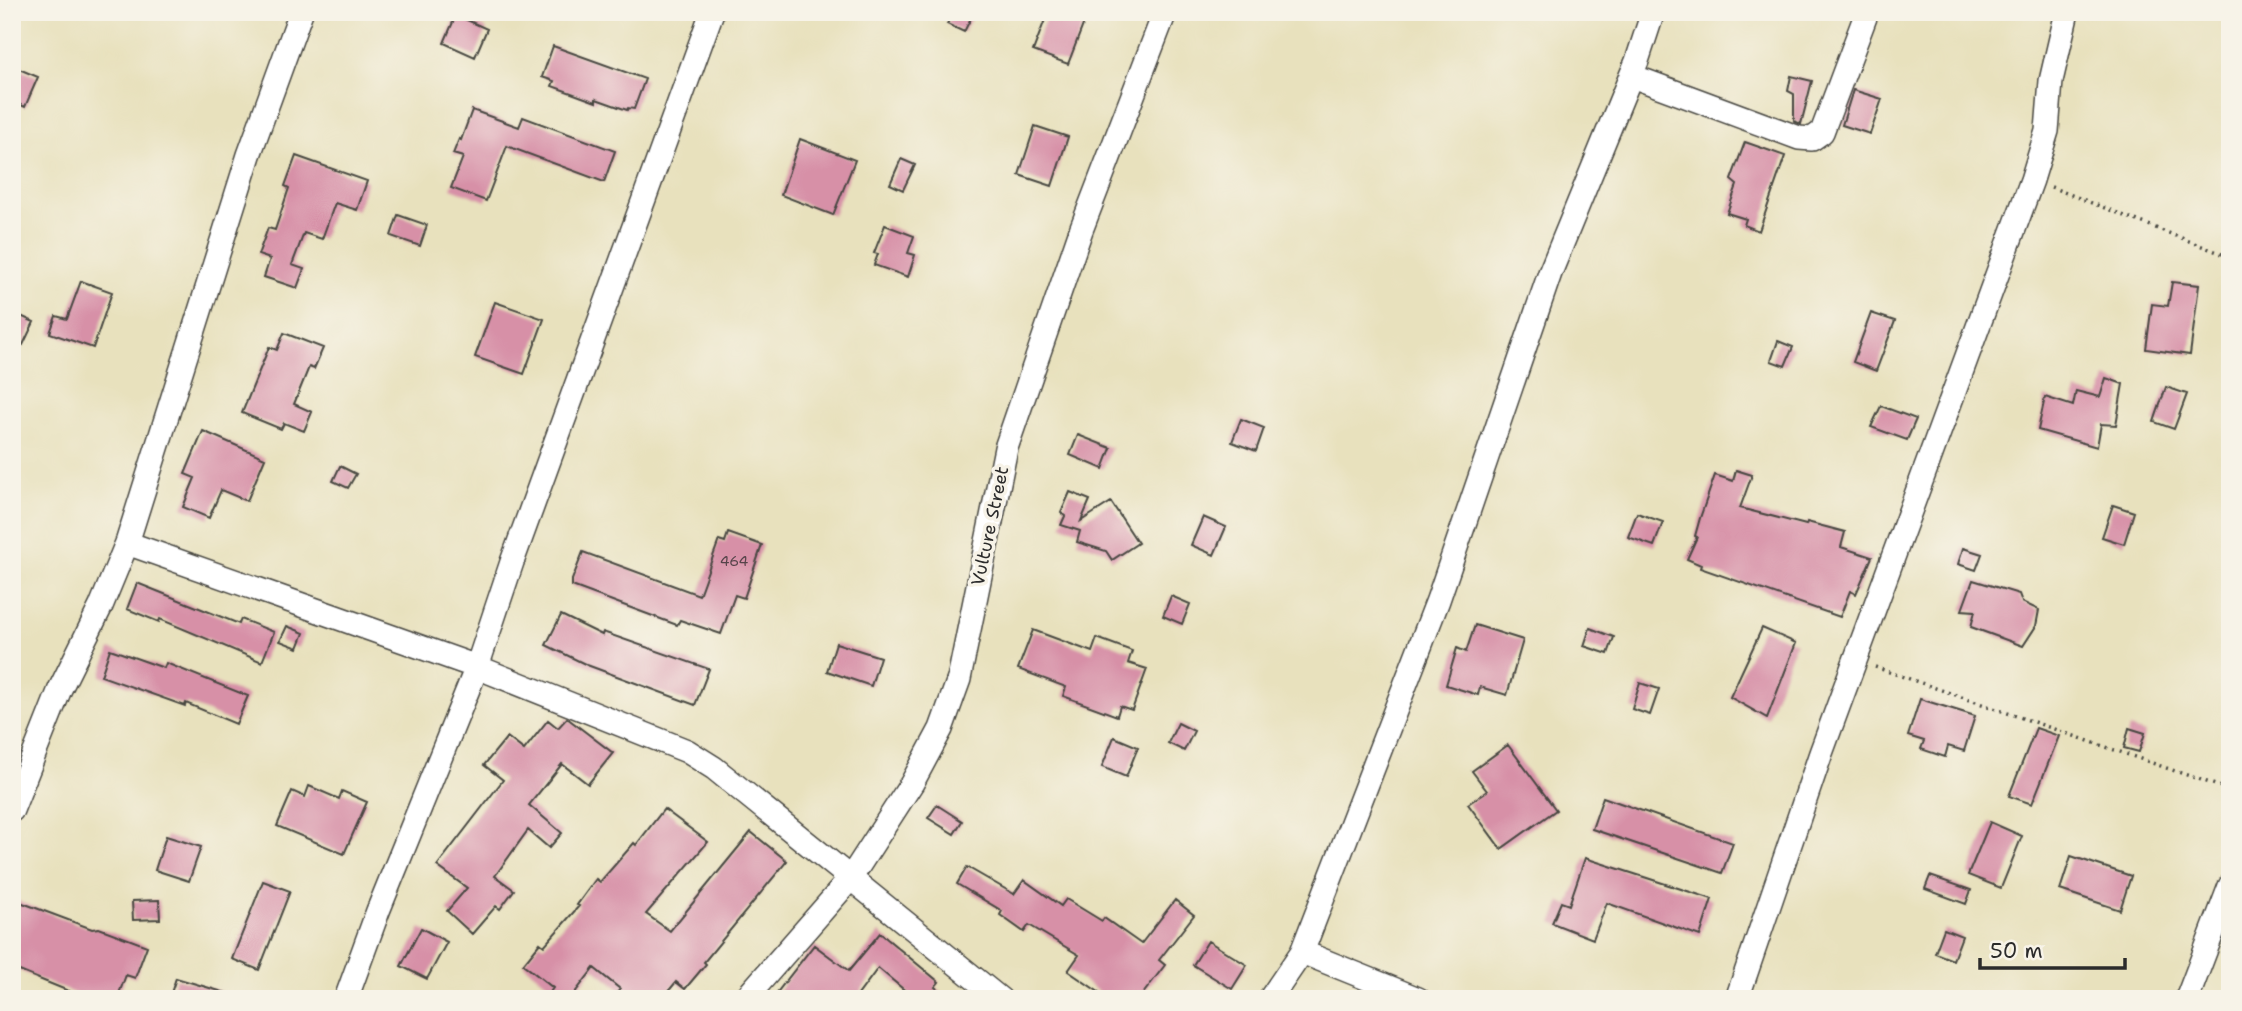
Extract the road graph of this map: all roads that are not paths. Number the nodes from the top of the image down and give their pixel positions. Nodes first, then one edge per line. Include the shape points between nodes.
1 (301, 12) edge
2 (712, 12) edge
3 (1165, 12) edge
4 (1653, 12) edge
5 (1867, 12) edge
6 (2067, 12) edge
7 (1632, 76) junction
8 (127, 543) junction
9 (477, 667) junction
10 (12, 810) edge
11 (850, 879) junction
12 (2230, 886) edge
13 (1302, 952) junction
14 (346, 999) edge
15 (745, 999) edge
16 (1000, 999) edge
17 (1270, 999) edge
18 (1418, 999) edge
19 (1737, 999) edge
20 (2187, 999) edge

1 - 8 street via 248,155
2 - 9 street
3 - 11 street, Vulture Street via 1081,230 1006,448 955,692 912,783
4 - 7 street
5 - 7 street via 1822,132 1812,139
6 - 19 street via 2051,81 2047,131 2032,180 1821,753
7 - 13 street via 1550,273 1437,600
8 - 9 street
8 - 10 street via 60,689
9 - 11 street via 687,751
9 - 14 street
11 - 15 street, Vulture Street
11 - 16 street
12 - 20 street
13 - 17 street
13 - 18 street

